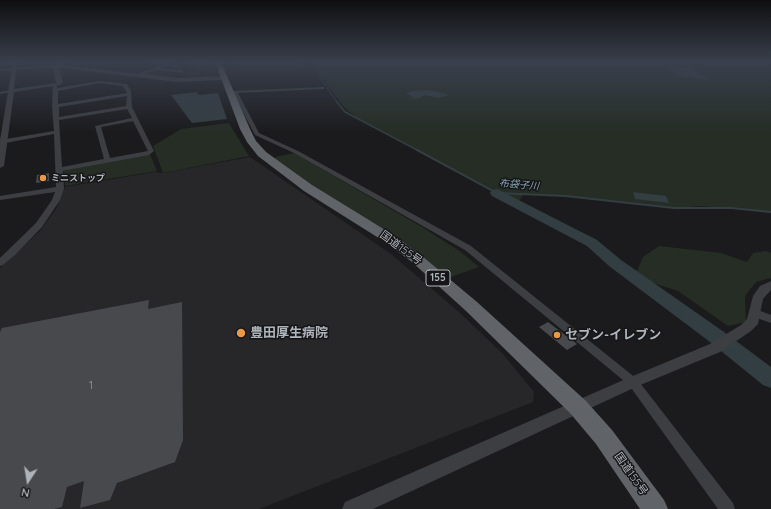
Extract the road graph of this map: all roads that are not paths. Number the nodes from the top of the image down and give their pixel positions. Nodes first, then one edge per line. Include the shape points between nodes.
1 (11, 86) edge
2 (57, 86) edge
3 (97, 86) edge
4 (125, 86) edge
5 (221, 86) edge
6 (230, 87) junction
7 (55, 88) junction
8 (322, 88) dead end
9 (10, 91) junction
10 (91, 92) junction
11 (0, 93) edge
12 (129, 94) junction
13 (55, 106) junction
14 (129, 107) junction
15 (135, 118) junction
16 (57, 119) junction
17 (58, 132) junction
18 (1, 142) edge
19 (108, 161) junction
20 (0, 166) edge
21 (59, 170) junction
22 (60, 189) junction
23 (0, 198) edge
24 (0, 263) edge
25 (769, 288) edge
26 (755, 313) junction
27 (771, 319) edge
28 (633, 382) junction
29 (578, 407) junction
30 (352, 509) edge
31 (655, 509) edge
32 (727, 509) edge

1 - 9 street
2 - 7 street
3 - 10 street
4 - 12 street
5 - 6 street
6 - 8 street
6 - 28 street via 257,134 296,152 468,248
6 - 29 highway, 国道155号 / 155 via 248,136 269,160 308,188 390,239 417,260 471,306
7 - 9 street
7 - 10 street
7 - 13 street
9 - 11 street
9 - 18 street
10 - 12 street
10 - 13 street
12 - 14 street
13 - 16 street
14 - 15 street
14 - 16 street
15 - 19 street via 98,126
15 - 19 street via 150,152
16 - 17 street
17 - 18 street
17 - 21 street
18 - 20 street
19 - 21 street
21 - 22 street
22 - 23 street
22 - 24 street via 54,205 40,225
25 - 26 street via 757,299
26 - 27 street
26 - 28 street via 753,321 746,328 715,348
28 - 29 street
28 - 32 street
29 - 30 street
29 - 31 highway, 国道155号 / 155 via 604,437

